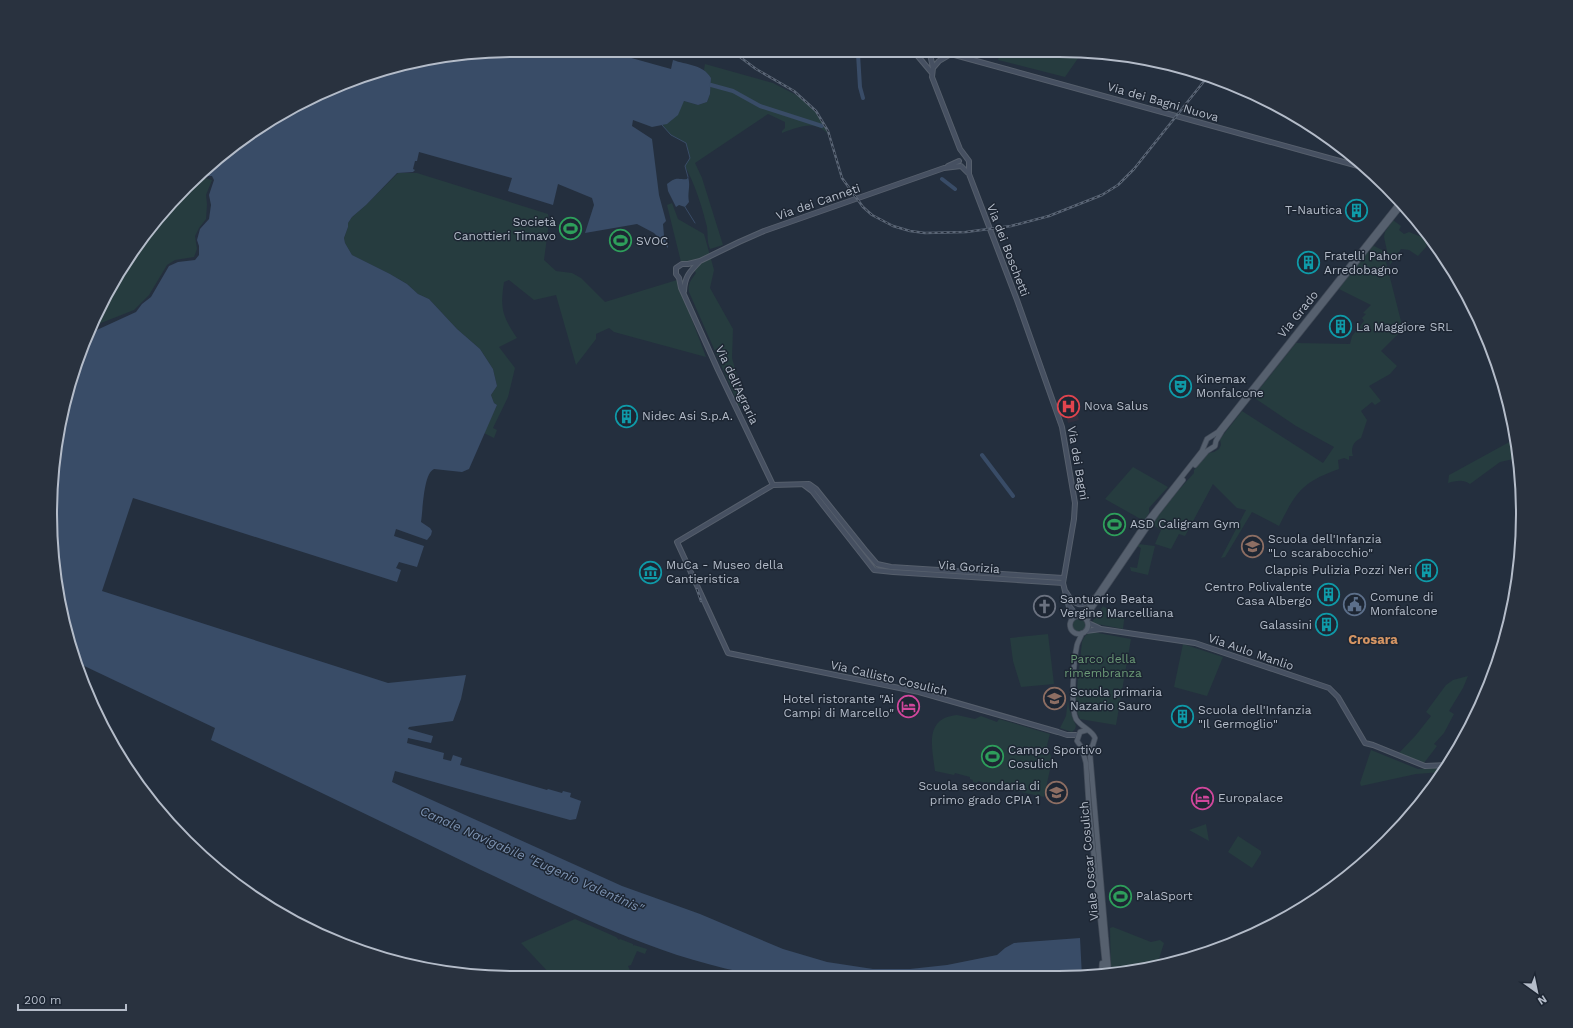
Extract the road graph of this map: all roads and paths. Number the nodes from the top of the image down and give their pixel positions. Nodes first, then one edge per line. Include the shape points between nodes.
1 (920, 57) edge
2 (930, 57) edge
3 (946, 57) edge
4 (962, 57) edge
5 (922, 59) joint
6 (932, 70) junction
7 (959, 146) junction
8 (965, 157) junction
9 (959, 160) junction
10 (968, 165) junction
11 (1354, 165) edge
12 (962, 167) junction
13 (944, 168) junction
14 (969, 174) junction
15 (1397, 206) edge
16 (1399, 209) edge
17 (700, 261) junction
18 (686, 264) junction
19 (689, 273) junction
20 (679, 278) junction
21 (684, 292) junction
22 (1028, 332) joint
23 (1211, 437) junction
24 (1216, 441) junction
25 (1205, 444) junction
26 (1212, 448) junction
27 (804, 484) junction
28 (773, 485) junction
29 (1063, 580) junction
30 (1064, 589) junction
31 (1098, 594) junction
32 (1068, 605) junction
33 (1078, 616) junction
34 (1072, 619) junction
35 (1088, 622) junction
36 (1101, 629) junction
37 (1084, 632) junction
38 (1074, 633) junction
39 (1077, 645) junction
40 (1079, 722) junction
41 (1088, 730) junction
42 (1079, 734) junction
43 (1067, 735) junction
44 (1077, 741) junction
45 (1092, 747) junction
46 (1082, 748) junction
47 (1441, 765) edge
48 (1103, 952) junction
49 (1105, 968) edge
50 (1108, 968) edge
51 (1102, 969) edge

1 - 5 street, Via dei Boschetti
2 - 6 street, Via dei Boschetti
3 - 6 street
4 - 11 street, Via dei Bagni Nuova
5 - 6 street, Via dei Boschetti
6 - 7 street, Via dei Boschetti
7 - 8 street, Via dei Boschetti
7 - 9 street, Via dei Boschetti
8 - 9 street, Via dei Canneti
8 - 10 street, Via dei Boschetti via 969,161
9 - 12 street, Via dei Boschetti
9 - 13 street, Via dei Canneti
10 - 12 street, Via dei Canneti
10 - 14 street, Via dei Boschetti
12 - 13 street, Via dei Canneti
12 - 14 street, Via dei Boschetti
13 - 17 street, Via dei Canneti via 764,231
14 - 22 street, Via dei Boschetti
15 - 23 main road, Via Grado via 1218,432
16 - 24 main road, Via Grado
17 - 18 street, Via dei Canneti
17 - 19 street, Via dei Canneti
18 - 19 street
18 - 20 street via 676,268 675,273
19 - 20 street via 682,279
19 - 21 street via 684,284
20 - 21 street, Via dell'Agraria
21 - 28 street, Via dell'Agraria
22 - 29 street, Via dei Bagni via 1060,420 1075,503
23 - 24 main road
23 - 25 main road, Via Grado
24 - 26 main road, Via Grado
25 - 26 main road
25 - 31 main road, Via Grado via 1147,521
26 - 35 main road, Via Grado via 1193,467 1157,513 1092,608
27 - 28 street
27 - 29 street, Via Gorizia via 809,484 816,490 878,564
27 - 29 street, Via Gorizia via 874,570
28 - 43 street, Via Callisto Cosulich via 677,542 728,653 919,692
29 - 30 street
30 - 31 street via 1070,599 1078,605 1085,604
30 - 32 street
31 - 33 main road, Via Grado
32 - 33 street
32 - 34 street
33 - 34 main road
33 - 35 main road via 1084,617
34 - 38 main road via 1070,627
35 - 36 street, Via Aulo Manlio
35 - 37 main road
36 - 37 street, Via Aulo Manlio
36 - 47 street, Via Aulo Manlio via 1195,643 1328,688 1338,697 1365,743 1425,766
37 - 38 main road
37 - 39 main road
38 - 39 main road
39 - 40 main road via 1072,704
40 - 41 main road
40 - 42 main road
41 - 42 main road, Via Callisto Cosulich
41 - 45 main road via 1095,738
42 - 43 street, Via Callisto Cosulich
42 - 44 main road
43 - 44 street, Via Callisto Cosulich
44 - 46 main road, Via Callisto Cosulich
45 - 46 main road
45 - 50 main road, Viale Oscar Cosulich via 1090,756
46 - 48 main road, Viale Oscar Cosulich via 1086,763
48 - 49 main road, Viale Oscar Cosulich
48 - 51 main road

